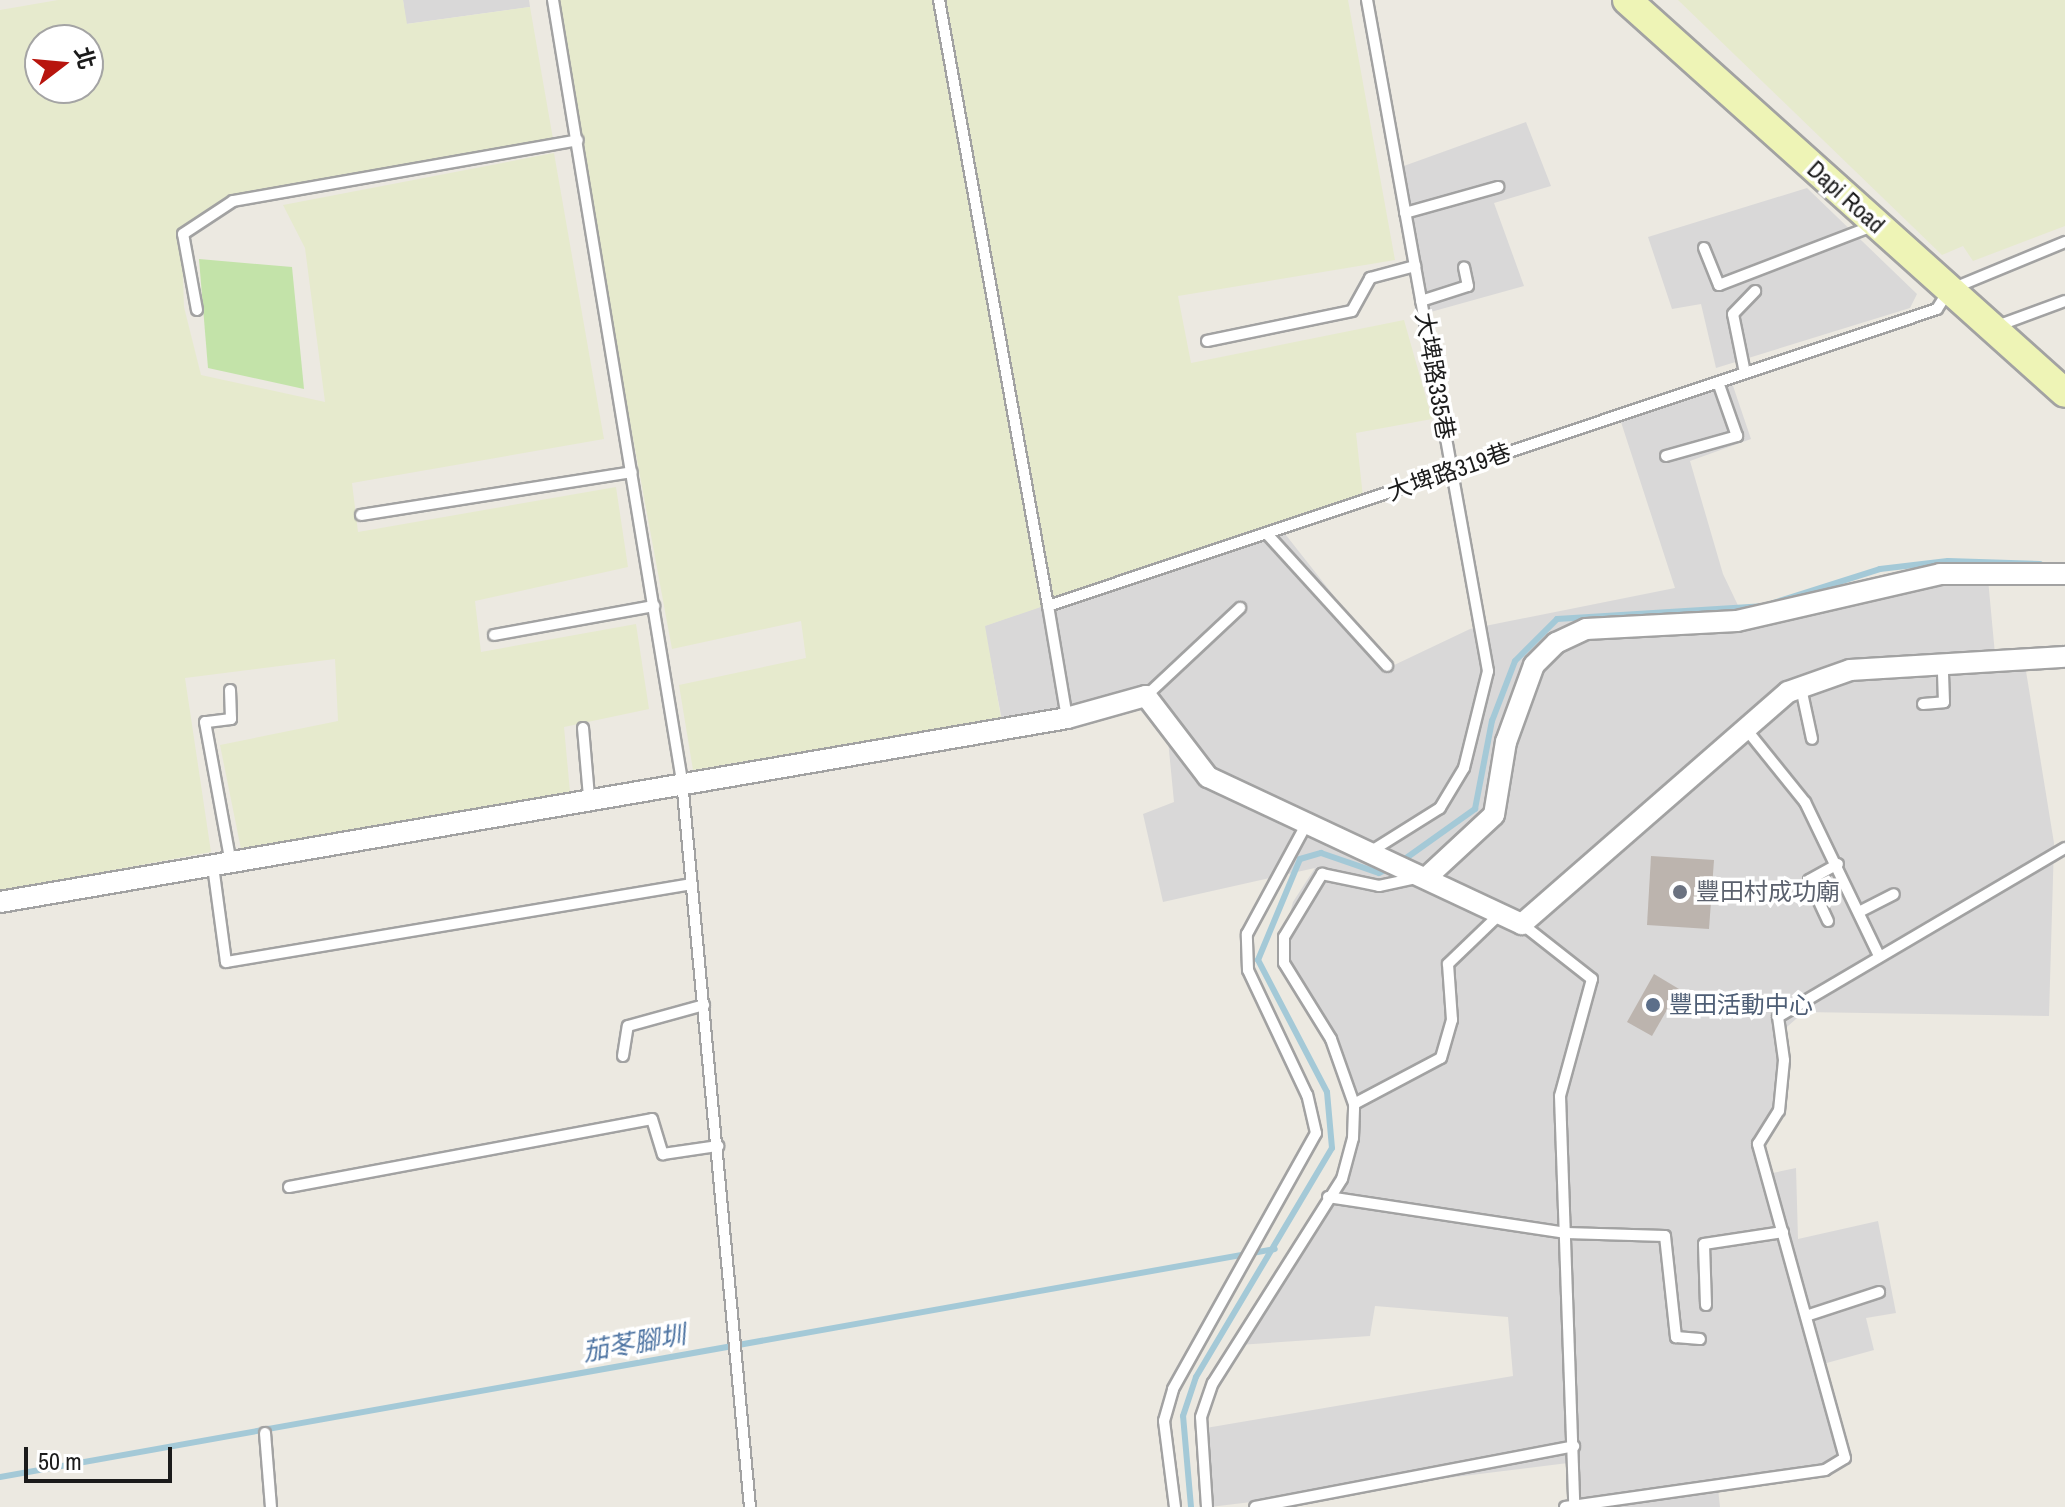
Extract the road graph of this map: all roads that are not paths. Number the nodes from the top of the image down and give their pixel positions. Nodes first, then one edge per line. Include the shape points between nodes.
1 (553, 0) edge
2 (939, 0) edge
3 (1367, 0) edge
4 (1627, 0) edge
5 (578, 140) junction
6 (1498, 187) dead end
7 (1405, 213) junction
8 (1877, 225) junction
9 (2065, 242) edge
10 (1704, 248) dead end
11 (1415, 266) junction
12 (1464, 267) dead end
13 (1949, 290) junction
14 (1755, 291) dead end
15 (1421, 301) junction
16 (2065, 301) edge
17 (197, 310) dead end
18 (1992, 328) junction
19 (1207, 341) dead end
20 (1745, 373) junction
21 (1718, 382) junction
22 (2065, 393) edge
23 (1666, 456) dead end
24 (1452, 470) junction
25 (632, 472) junction
26 (361, 515) dead end
27 (1268, 535) junction
28 (2065, 574) edge
29 (654, 606) junction
30 (1048, 606) junction
31 (1240, 608) dead end
32 (494, 635) dead end
33 (2065, 657) edge
34 (1943, 665) junction
35 (1387, 666) dead end
36 (1801, 688) junction
37 (230, 690) dead end
38 (1146, 696) junction
39 (1923, 704) dead end
40 (1067, 718) junction
41 (583, 728) dead end
42 (1746, 729) junction
43 (1812, 739) dead end
44 (682, 781) junction
45 (589, 797) junction
46 (1308, 821) junction
47 (2065, 848) edge
48 (1373, 850) junction
49 (1838, 864) junction
50 (222, 865) junction
51 (1427, 877) junction
52 (692, 884) junction
53 (1894, 894) dead end
54 (0, 902) edge
55 (1859, 912) junction
56 (1500, 914) junction
57 (1828, 921) dead end
58 (1522, 924) junction
59 (1878, 954) junction
60 (704, 1005) junction
61 (623, 1056) dead end
62 (1354, 1104) junction
63 (718, 1146) junction
64 (289, 1187) dead end
65 (1328, 1197) junction
66 (1783, 1232) junction
67 (1566, 1233) junction
68 (1879, 1292) dead end
69 (1706, 1305) dead end
70 (1806, 1316) junction
71 (1700, 1339) dead end
72 (265, 1433) dead end
73 (1574, 1446) junction
74 (749, 1502) edge
75 (1571, 1506) edge
76 (271, 1507) edge
77 (762, 1507) edge
78 (1175, 1507) edge
79 (1207, 1507) edge
80 (1255, 1507) edge

1 - 5 lane
2 - 30 lane
3 - 7 lane, 大埤路335巷
4 - 8 main road, Dapi Road
5 - 17 lane via 233,201 183,234
5 - 25 lane
6 - 7 lane
7 - 11 lane, 大埤路335巷
8 - 10 lane via 1719,285
8 - 13 main road, Dapi Road
9 - 13 lane, 大埤路319巷
11 - 15 lane, 大埤路335巷
11 - 19 lane via 1370,278 1352,311
12 - 15 lane via 1468,286
13 - 18 main road, Dapi Road
13 - 20 lane, 大埤路319巷 via 1937,309
14 - 20 lane via 1733,314
15 - 24 lane, 大埤路335巷
16 - 18 lane
18 - 22 main road, Dapi Road
20 - 21 lane, 大埤路319巷
21 - 23 lane via 1737,436
21 - 24 lane, 大埤路319巷
24 - 27 lane, 大埤路319巷
24 - 48 lane, 大埤路335巷 via 1488,671 1482,711 1464,768 1440,808
25 - 26 lane
25 - 29 lane
27 - 30 lane, 大埤路319巷
27 - 35 lane
28 - 51 street via 1940,574 1737,621 1586,629 1556,643 1534,665 1510,729 1494,815
29 - 32 lane
29 - 44 lane
30 - 40 lane
31 - 38 lane
33 - 34 street
34 - 36 street via 1850,670
34 - 39 lane via 1944,702
36 - 42 street
36 - 43 lane
37 - 50 lane via 231,719 205,722
38 - 40 street
38 - 46 street via 1208,777
40 - 44 street
41 - 45 lane
42 - 49 lane via 1805,802
42 - 58 street
44 - 45 street
44 - 52 lane
45 - 50 street
46 - 48 street
46 - 78 lane via 1247,934 1248,970 1296,1068 1316,1133 1173,1389 1164,1421
47 - 59 lane
48 - 51 street
49 - 55 lane
49 - 57 lane via 1809,880
50 - 52 lane via 226,962
50 - 54 street
51 - 56 street
51 - 62 lane via 1379,886 1322,874 1284,937 1284,963 1331,1039
52 - 60 lane
53 - 55 lane
55 - 59 lane
56 - 58 street
56 - 62 lane via 1448,964 1452,1020 1441,1058
58 - 67 lane via 1592,979 1560,1096
59 - 66 lane via 1778,1017 1784,1060 1779,1111 1758,1144
60 - 61 lane via 628,1026
60 - 63 lane
62 - 65 lane via 1342,1179
63 - 64 lane via 663,1154 652,1119
63 - 74 lane
65 - 67 lane
65 - 79 lane via 1213,1383 1201,1417
66 - 69 lane via 1704,1244
66 - 70 lane
67 - 71 lane via 1665,1236 1676,1337
67 - 73 lane
68 - 70 lane
70 - 75 lane via 1845,1458 1837,1467
72 - 76 lane
73 - 75 lane
73 - 80 lane
74 - 77 lane

